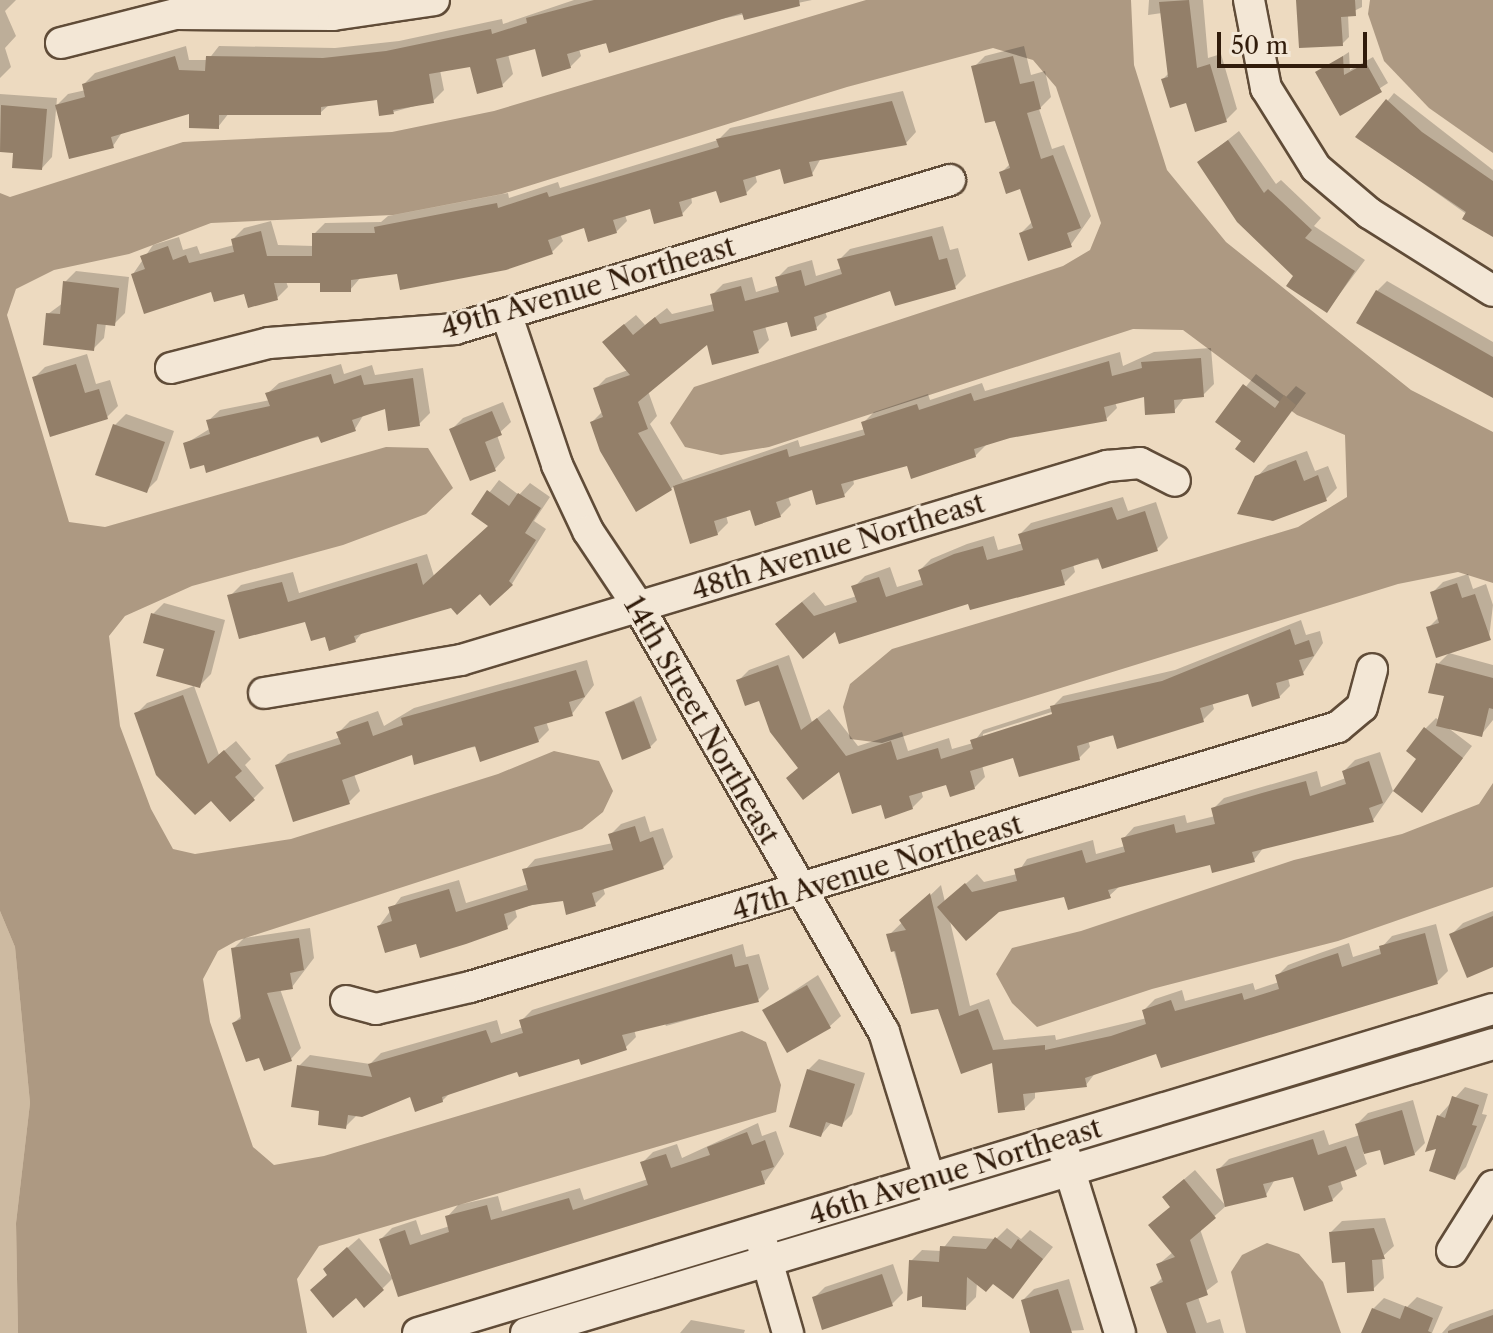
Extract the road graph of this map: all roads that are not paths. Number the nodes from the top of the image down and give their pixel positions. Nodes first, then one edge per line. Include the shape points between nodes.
1 (434, 0) edge
2 (1249, 0) edge
3 (61, 43) dead end
4 (950, 180) dead end
5 (1493, 291) edge
6 (507, 316) junction
7 (171, 368) dead end
8 (1175, 481) dead end
9 (638, 606) junction
10 (1372, 669) dead end
11 (264, 693) dead end
12 (801, 891) junction
13 (346, 1001) dead end
14 (1493, 1009) edge
15 (1493, 1044) edge
16 (1060, 1140) junction
17 (1070, 1171) junction
18 (930, 1179) junction
19 (1493, 1186) edge
20 (939, 1210) junction
21 (758, 1231) junction
22 (1452, 1251) dead end
23 (767, 1262) junction
24 (436, 1330) edge
25 (526, 1333) edge
26 (788, 1333) edge
27 (1120, 1333) edge

1 - 3 street via 333,15 176,14
2 - 5 street via 1266,88 1316,168 1369,213
4 - 6 street, 49th Avenue Northeast
6 - 7 street, 49th Avenue Northeast via 455,329 269,343
6 - 9 street, 14th Street Northeast via 557,465 588,531
8 - 9 street, 48th Avenue Northeast via 1140,463 1107,466
9 - 11 street, 48th Avenue Northeast via 461,660
9 - 12 street, 14th Street Northeast
10 - 12 street, 47th Avenue Northeast via 1362,707 1338,727
12 - 13 street, 47th Avenue Northeast via 470,987 376,1009
12 - 18 street, 14th Street Northeast via 884,1032
14 - 16 street, 46th Avenue Northeast
15 - 17 street, 46th Avenue Northeast
16 - 17 street
16 - 18 street, 46th Avenue Northeast
17 - 20 street, 46th Avenue Northeast
17 - 27 street
18 - 20 street, 14th Street Northeast
18 - 21 street, 46th Avenue Northeast
19 - 22 street
20 - 23 street, 46th Avenue Northeast
21 - 23 street
21 - 24 street, 46th Avenue Northeast
23 - 25 street, 46th Avenue Northeast
23 - 26 street

